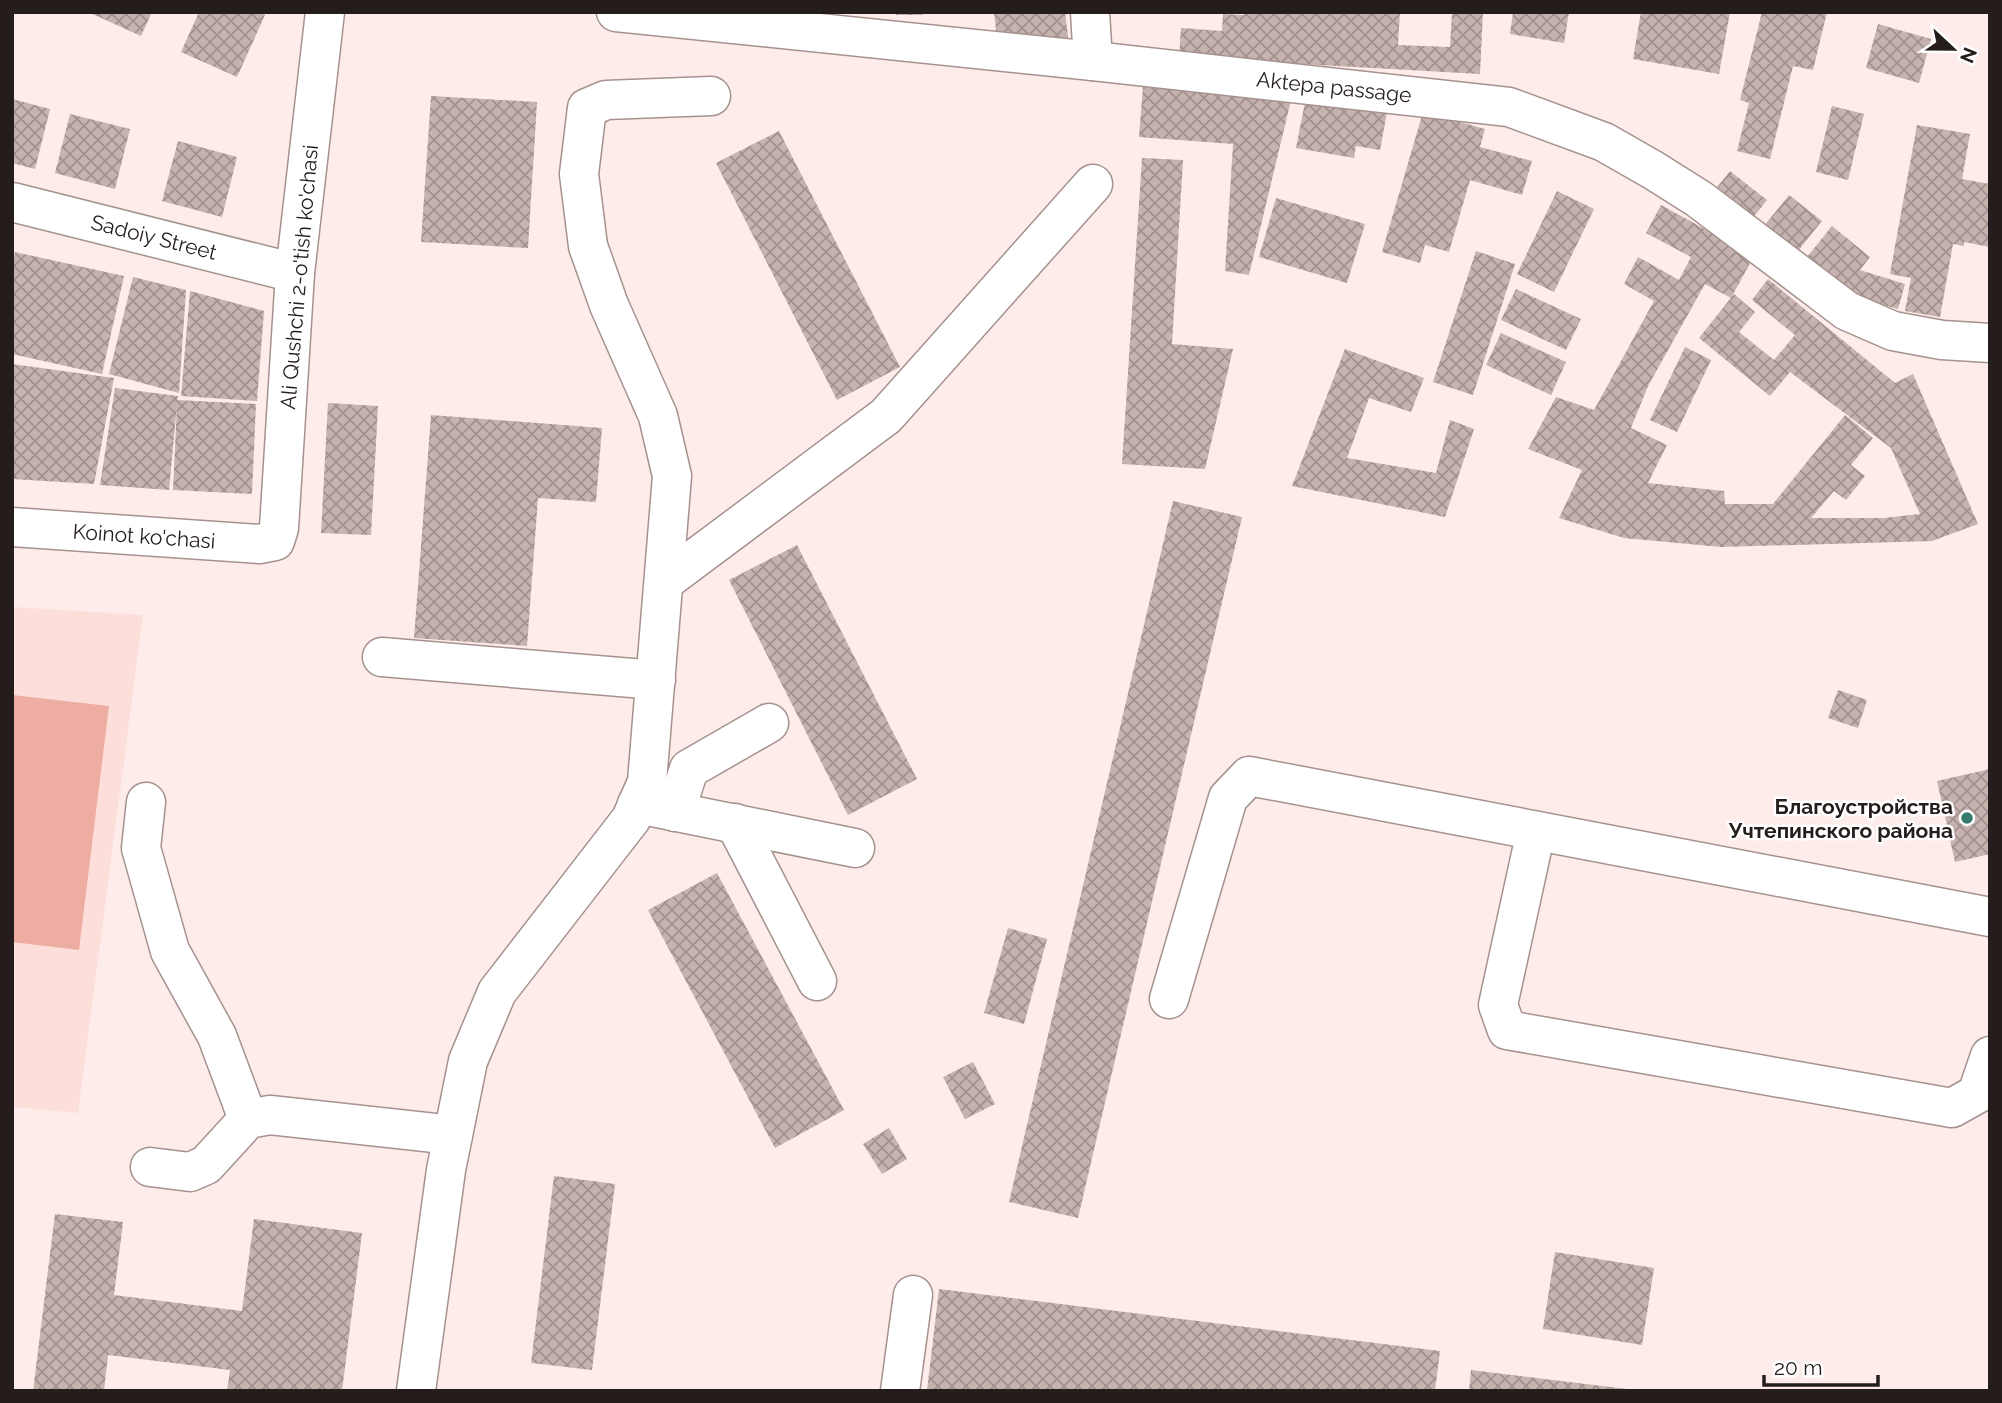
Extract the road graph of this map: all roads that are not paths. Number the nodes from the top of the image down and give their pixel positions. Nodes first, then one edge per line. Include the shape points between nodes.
1 (325, 12) edge
2 (616, 12) edge
3 (1090, 12) edge
4 (1093, 61) junction
5 (711, 96) dead end
6 (1093, 184) dead end
7 (12, 202) edge
8 (295, 272) junction
9 (1990, 343) edge
10 (12, 527) edge
11 (275, 541) joint
12 (665, 581) junction
13 (382, 657) dead end
14 (656, 680) junction
15 (769, 723) dead end
16 (146, 802) dead end
17 (637, 804) junction
18 (675, 812) junction
19 (735, 823) junction
20 (1536, 831) junction
21 (855, 848) dead end
22 (1990, 917) edge
23 (817, 981) dead end
24 (1169, 999) dead end
25 (1990, 1056) edge
26 (248, 1119) junction
27 (453, 1135) junction
28 (150, 1167) dead end
29 (913, 1295) dead end
30 (416, 1391) edge
31 (900, 1391) edge

1 - 8 street, Ali Qushchi 2-o'tish ko'chasi
2 - 4 street, Aktepa passage
3 - 4 street
4 - 9 street, Aktepa passage via 1509,107 1604,142 1653,170 1699,199 1847,311 1893,331
5 - 12 street via 606,100 587,108 579,174 588,246 658,416 672,476
6 - 12 street via 886,416
7 - 8 street, Sadoiy Street
8 - 11 street, Ali Qushchi 2-o'tish ko'chasi
10 - 11 street, Koinot ko'chasi via 259,544
12 - 14 street
13 - 14 street
14 - 17 street via 647,782
15 - 18 street via 689,769
16 - 26 street via 141,848 170,951 217,1035
17 - 18 street
17 - 27 street via 631,819 496,992 468,1061
18 - 19 street
19 - 21 street
19 - 23 street
20 - 22 street
20 - 24 street via 1250,776 1228,798
20 - 25 street via 1498,1005 1507,1030 1952,1108 1977,1094
26 - 27 street via 270,1115
26 - 28 street via 206,1165 190,1172
27 - 30 street
29 - 31 street

